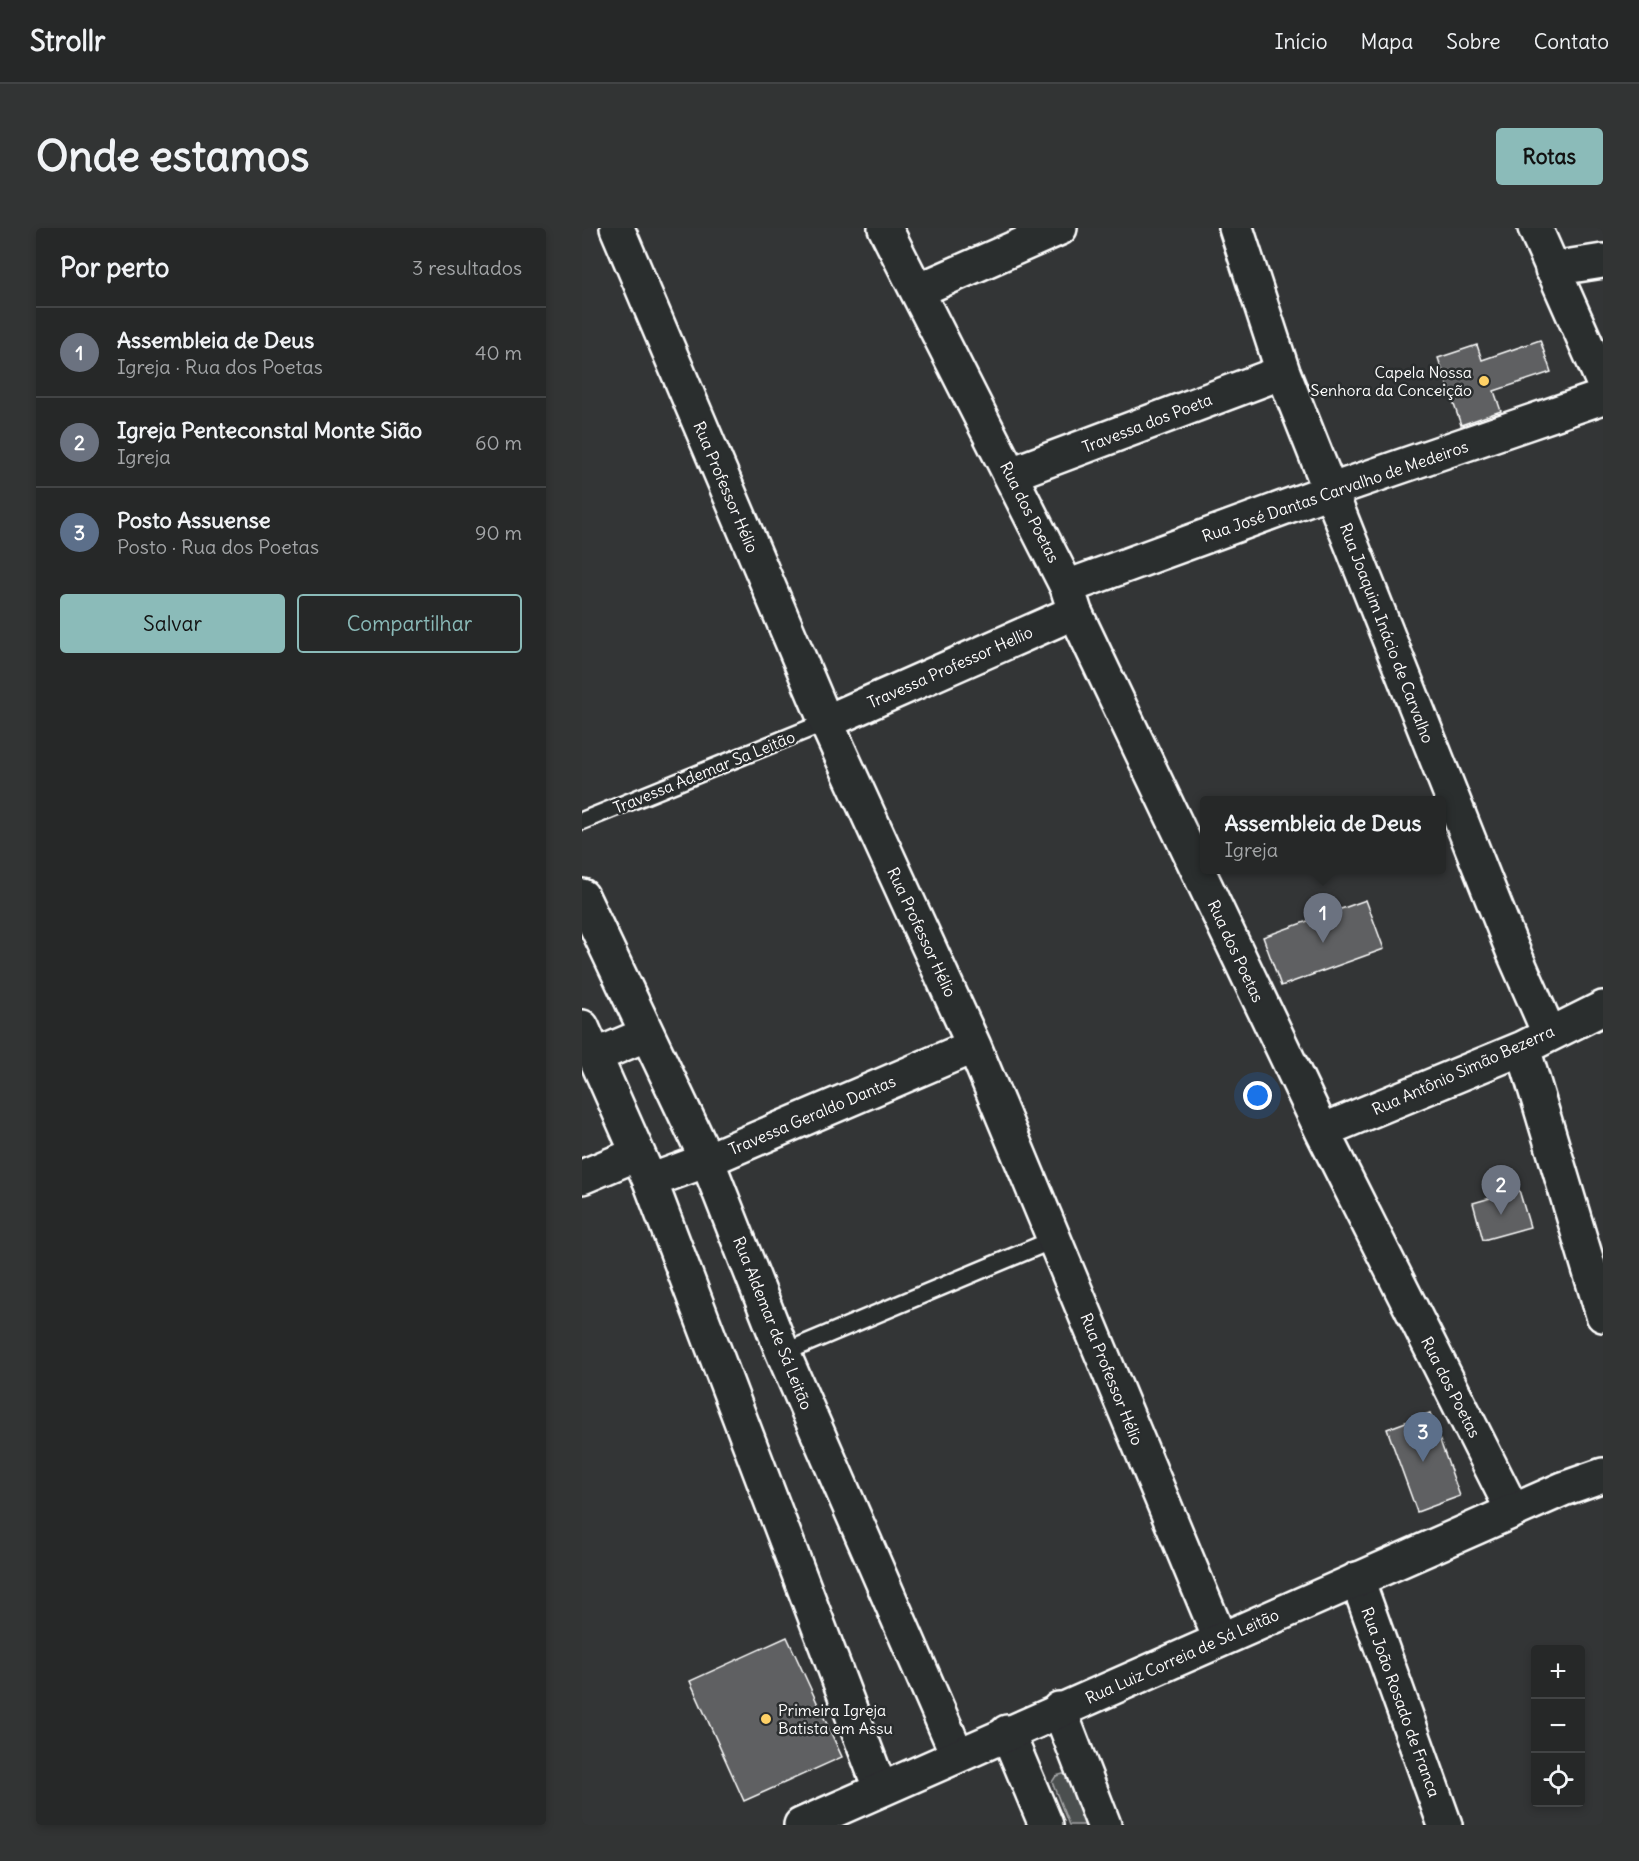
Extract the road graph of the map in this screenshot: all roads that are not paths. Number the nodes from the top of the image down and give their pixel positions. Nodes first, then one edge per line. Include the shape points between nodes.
1 (617, 228) edge
2 (885, 228) edge
3 (1060, 228) edge
4 (1236, 228) edge
5 (1535, 228) edge
6 (1603, 261) edge
7 (1552, 269) junction
8 (917, 291) junction
9 (1283, 372) junction
10 (1603, 382) edge
11 (1603, 397) edge
12 (1011, 474) junction
13 (1332, 490) junction
14 (1071, 599) junction
15 (826, 722) junction
16 (582, 821) edge
17 (1200, 872) edge
18 (1201, 874) edge
19 (582, 896) edge
20 (1603, 1008) edge
21 (646, 1034) junction
22 (1536, 1040) junction
23 (588, 1042) edge
24 (974, 1046) junction
25 (1322, 1131) junction
26 (706, 1160) junction
27 (644, 1167) junction
28 (582, 1177) edge
29 (1055, 1239) junction
30 (1603, 1315) edge
31 (783, 1353) junction
32 (1603, 1462) edge
33 (1603, 1475) edge
34 (1563, 1489) junction
35 (1513, 1511) junction
36 (1357, 1579) junction
37 (1220, 1639) junction
38 (1059, 1709) junction
39 (1007, 1732) junction
40 (957, 1754) junction
41 (880, 1788) junction
42 (801, 1825) edge
43 (1046, 1825) edge
44 (1104, 1825) edge
45 (1445, 1825) edge

1 - 15 street, Rua Professor Hélio
2 - 8 street, Rua dos Poetas
3 - 8 street
4 - 9 street, Rua Joaquim Inácio de Carvalho
5 - 7 street
6 - 7 street
7 - 10 street
8 - 12 street, Rua dos Poetas
9 - 12 street, Travessa dos Poeta
9 - 13 street, Rua Joaquim Inácio de Carvalho
11 - 13 street, Rua José Dantas Carvalho de Medeiros
12 - 14 street, Rua dos Poetas
13 - 14 street, Rua José Dantas Carvalho de Medeiros
13 - 22 street, Rua Joaquim Inácio de Carvalho via 1471,845
14 - 15 street, Travessa Professor Hellio
14 - 17 street, Rua dos Poetas
15 - 16 lane, Travessa Ademar Sa Leitão
15 - 24 street, Rua Professor Hélio
18 - 25 street, Rua dos Poetas
19 - 21 street, Rua Aldemar de Sá Leitão
20 - 22 street, Rua Antônio Simão Bezerra
21 - 23 street
21 - 26 street, Rua Aldemar de Sá Leitão
22 - 25 street, Rua Antônio Simão Bezerra
22 - 30 street, Rua Joaquim Inácio de Carvalho
23 - 27 street
24 - 26 street, Travessa Geraldo Dantas
24 - 29 street, Rua Professor Hélio
25 - 35 street, Rua dos Poetas
26 - 27 street, Travessa Geraldo Dantas
26 - 31 street, Rua Aldemar de Sá Leitão
27 - 28 street, Travessa Geraldo Dantas
27 - 41 street
29 - 31 lane
29 - 37 street, Rua Professor Hélio
31 - 40 street, Rua Aldemar de Sá Leitão
32 - 34 street, Rua Luiz Correia de Sá Leitão
33 - 34 street, Rua Luiz Correia de Sá Leitão
34 - 35 street, Rua Luiz Correia de Sá Leitão
35 - 36 street, Rua Luiz Correia de Sá Leitão
36 - 37 street, Rua Luiz Correia de Sá Leitão
36 - 45 street, Rua João Rosado de Franca
37 - 38 street, Rua Luiz Correia de Sá Leitão
38 - 39 street, Rua Luiz Correia de Sá Leitão
38 - 44 street
39 - 40 street, Rua Luiz Correia de Sá Leitão
39 - 43 street
40 - 41 street, Rua Luiz Correia de Sá Leitão
41 - 42 street, Rua Luiz Correia de Sá Leitão

